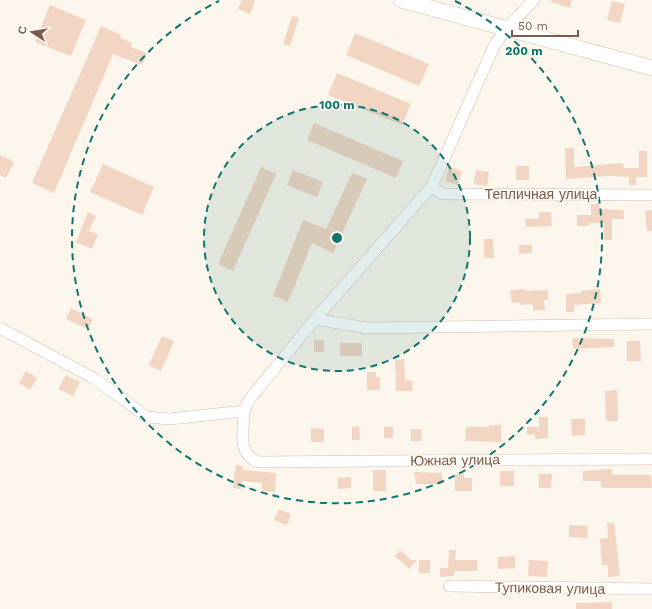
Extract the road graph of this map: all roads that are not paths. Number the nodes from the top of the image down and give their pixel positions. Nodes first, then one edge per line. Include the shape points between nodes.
1 (400, 0) edge
2 (534, 0) edge
3 (506, 29) junction
4 (652, 68) edge
5 (432, 186) junction
6 (652, 195) edge
7 (315, 319) junction
8 (652, 324) edge
9 (0, 328) edge
10 (244, 411) junction
11 (652, 459) edge
12 (449, 586) dead end
13 (652, 589) edge

1 - 3 street
2 - 3 street
3 - 4 street
3 - 5 street via 494,46
5 - 6 street, Тепличная улица via 442,194
5 - 7 street
7 - 8 street via 367,328
7 - 10 street via 249,400
9 - 10 street via 95,379 147,417 170,419
10 - 11 street, Южная улица via 243,448 247,456 258,462
12 - 13 street, Тупиковая улица

